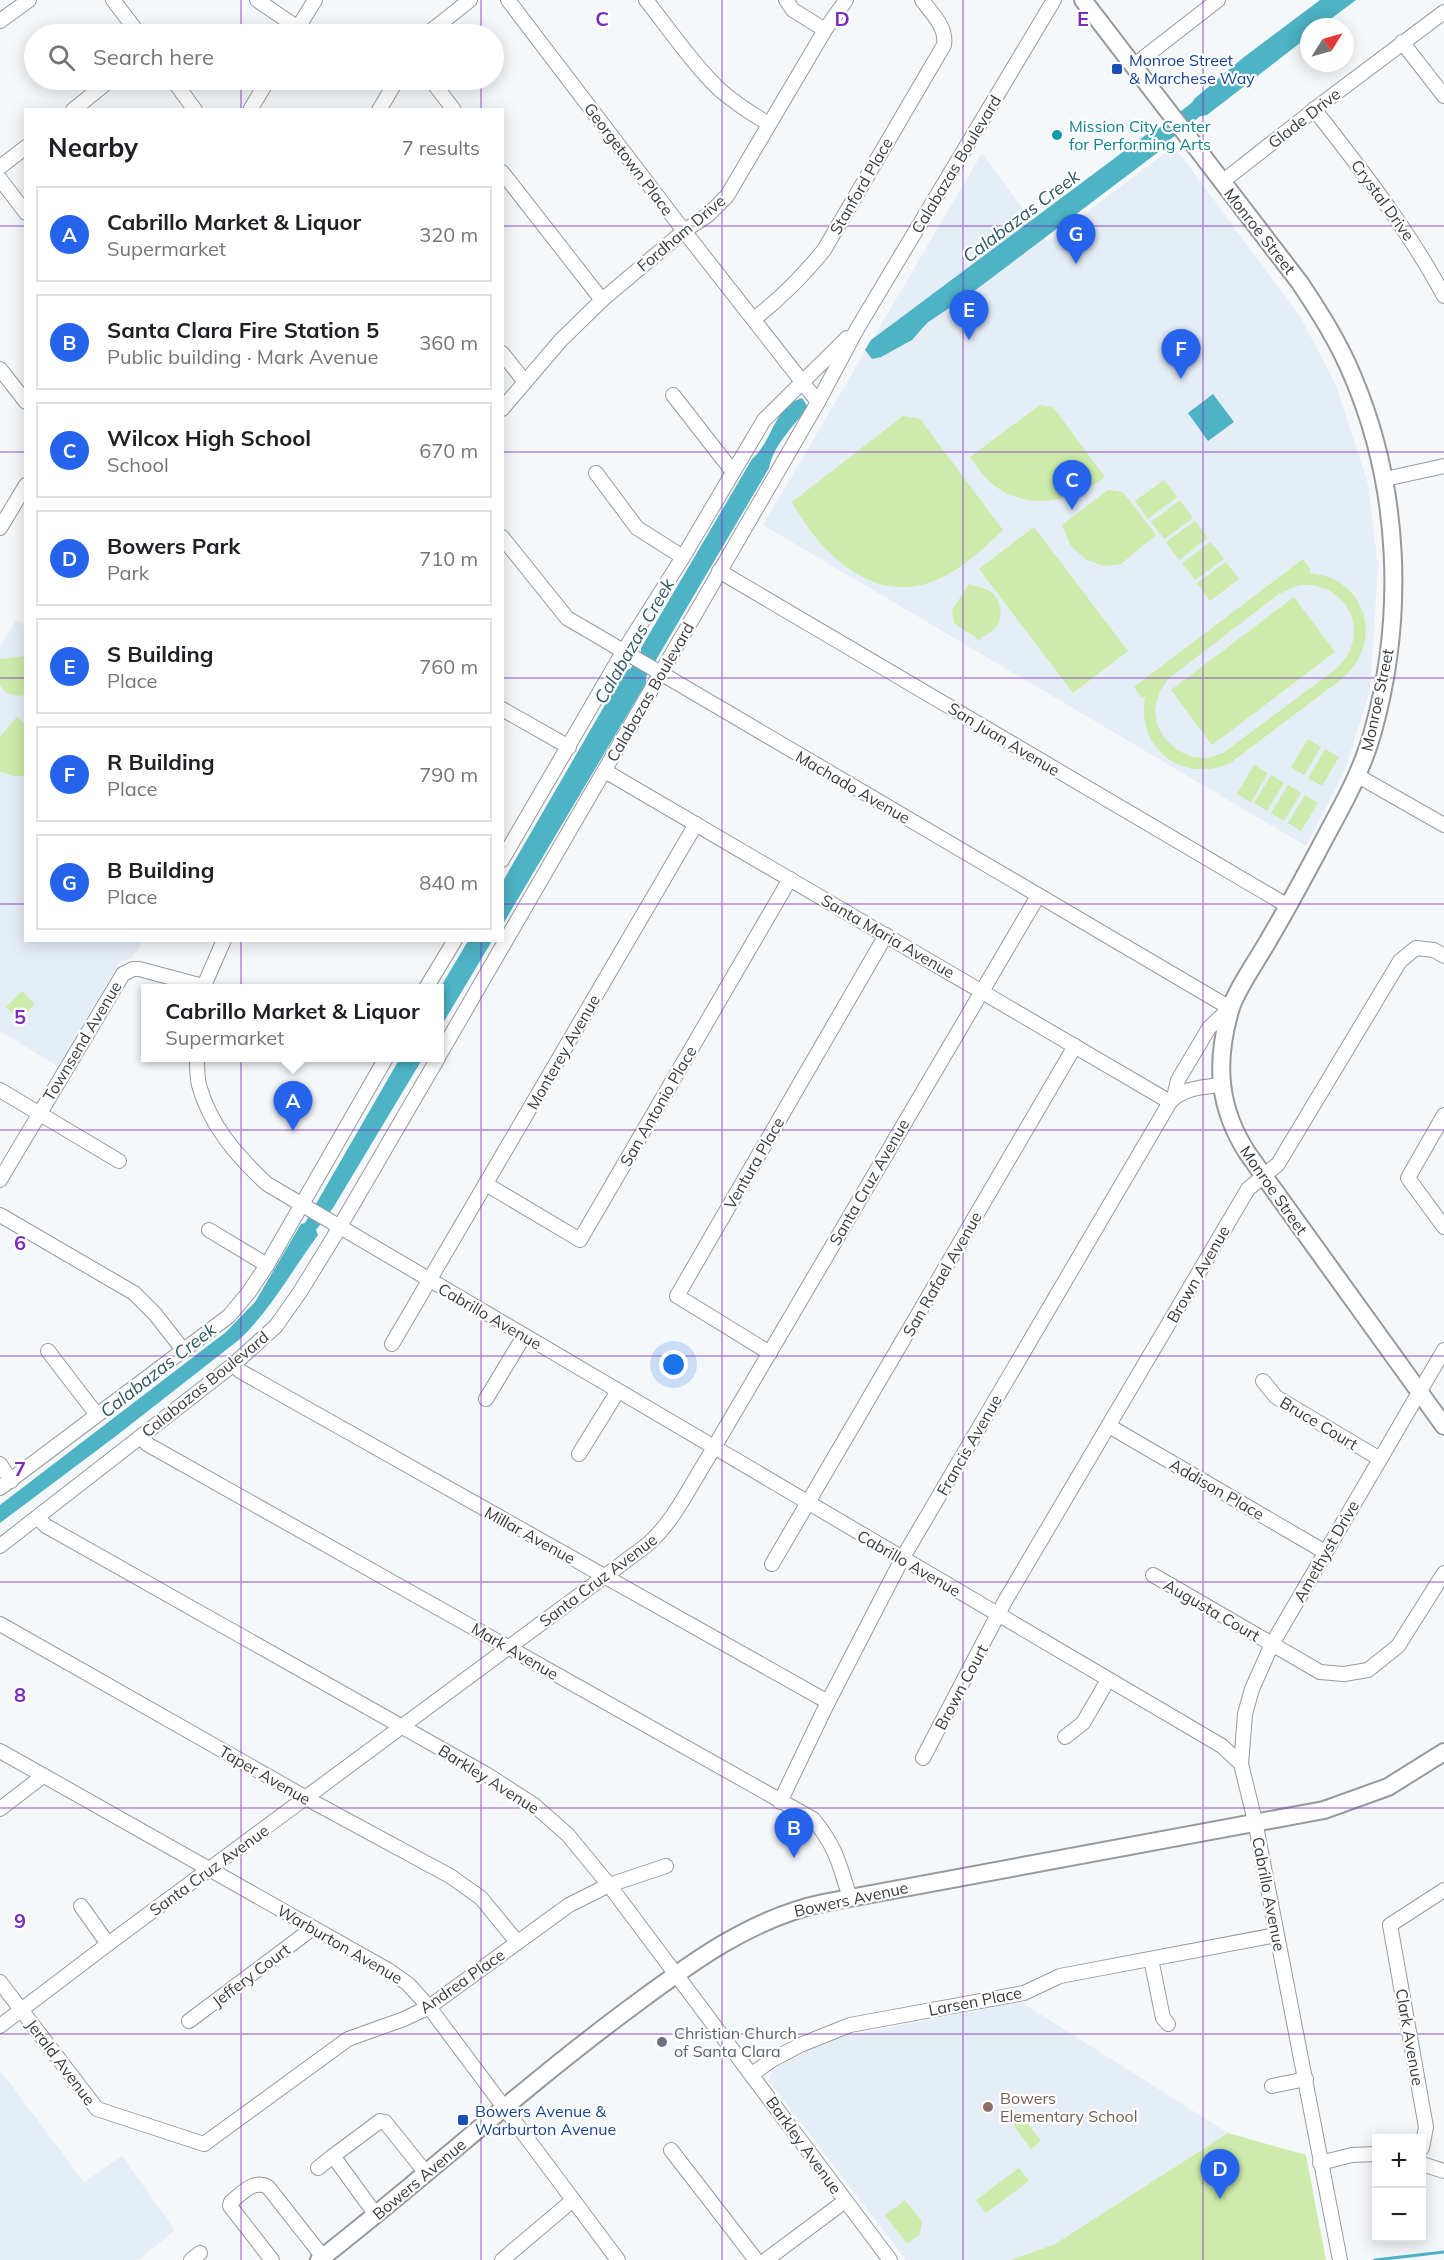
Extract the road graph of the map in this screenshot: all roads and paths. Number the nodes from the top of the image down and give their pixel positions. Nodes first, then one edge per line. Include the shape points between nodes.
1 (29, 0) edge
2 (113, 0) edge
3 (257, 0) edge
4 (315, 0) edge
5 (470, 0) edge
6 (508, 0) edge
7 (646, 0) edge
8 (786, 0) edge
9 (846, 0) edge
10 (922, 0) edge
11 (1054, 0) edge
12 (1083, 0) edge
13 (1218, 0) edge
14 (1444, 12) edge
15 (0, 21) edge
16 (131, 24) edge
17 (287, 24) edge
18 (300, 24) edge
19 (440, 24) edge
20 (825, 30) junction
21 (1402, 42) junction
22 (1133, 66) junction
23 (98, 90) edge
24 (180, 90) edge
25 (261, 90) edge
26 (390, 90) edge
27 (438, 90) edge
28 (1444, 96) edge
29 (76, 108) edge
30 (194, 108) edge
31 (251, 108) edge
32 (380, 108) edge
33 (452, 108) edge
34 (1314, 109) junction
35 (769, 124) junction
36 (24, 149) edge
37 (0, 167) edge
38 (504, 175) edge
39 (0, 179) edge
40 (1222, 182) junction
41 (24, 210) edge
42 (684, 231) junction
43 (1444, 296) edge
44 (602, 300) junction
45 (754, 319) junction
46 (857, 328) junction
47 (504, 356) edge
48 (0, 369) edge
49 (525, 382) junction
50 (802, 382) junction
51 (673, 395) dead end
52 (24, 399) edge
53 (818, 402) junction
54 (504, 407) edge
55 (1444, 466) edge
56 (733, 472) junction
57 (596, 473) dead end
58 (1384, 478) junction
59 (24, 487) edge
60 (0, 528) edge
61 (504, 539) edge
62 (683, 557) junction
63 (719, 571) junction
64 (629, 656) junction
65 (656, 671) junction
66 (504, 710) edge
67 (569, 747) junction
68 (605, 771) junction
69 (1358, 776) junction
70 (696, 824) junction
71 (1444, 825) edge
72 (508, 837) edge
73 (504, 852) edge
74 (790, 879) junction
75 (1038, 896) junction
76 (1288, 906) junction
77 (886, 935) junction
78 (223, 942) edge
79 (454, 942) edge
80 (1444, 956) edge
81 (192, 984) edge
82 (204, 984) edge
83 (428, 984) edge
84 (981, 991) junction
85 (1230, 1008) junction
86 (1076, 1046) junction
87 (444, 1047) edge
88 (196, 1062) edge
89 (384, 1062) edge
90 (436, 1062) edge
91 (1220, 1084) junction
92 (0, 1090) edge
93 (1172, 1099) junction
94 (39, 1113) junction
95 (1444, 1115) edge
96 (119, 1161) dead end
97 (1263, 1177) junction
98 (0, 1180) edge
99 (486, 1184) junction
100 (312, 1211) junction
101 (0, 1215) edge
102 (1444, 1227) edge
103 (339, 1228) junction
104 (209, 1230) dead end
105 (267, 1264) junction
106 (430, 1281) junction
107 (524, 1336) junction
108 (392, 1344) dead end
109 (1444, 1350) edge
110 (48, 1351) dead end
111 (184, 1351) junction
112 (770, 1353) junction
113 (234, 1364) junction
114 (1263, 1382) dead end
115 (618, 1391) junction
116 (1420, 1392) junction
117 (486, 1399) dead end
118 (97, 1414) junction
119 (1109, 1426) junction
120 (1444, 1426) edge
121 (141, 1437) junction
122 (714, 1447) junction
123 (579, 1454) dead end
124 (1380, 1459) junction
125 (0, 1464) edge
126 (5, 1484) edge
127 (808, 1503) junction
128 (38, 1518) junction
129 (0, 1546) edge
130 (1325, 1552) junction
131 (902, 1559) junction
132 (772, 1564) dead end
133 (1444, 1573) edge
134 (1153, 1575) dead end
135 (604, 1577) junction
136 (998, 1615) junction
137 (0, 1624) edge
138 (1272, 1644) junction
139 (509, 1647) junction
140 (1108, 1680) junction
141 (828, 1701) junction
142 (403, 1727) junction
143 (1065, 1737) dead end
144 (0, 1751) edge
145 (1444, 1752) edge
146 (923, 1758) dead end
147 (1241, 1764) junction
148 (43, 1776) junction
149 (307, 1798) junction
150 (780, 1802) junction
151 (0, 1809) edge
152 (1255, 1821) junction
153 (666, 1866) dead end
154 (210, 1869) junction
155 (609, 1885) junction
156 (1444, 1890) edge
157 (849, 1898) junction
158 (81, 1906) dead end
159 (313, 1928) junction
160 (1276, 1935) junction
161 (517, 1942) junction
162 (108, 1944) junction
163 (1151, 1959) junction
164 (675, 1974) junction
165 (0, 1982) edge
166 (429, 2007) junction
167 (22, 2010) junction
168 (189, 2021) dead end
169 (1168, 2024) dead end
170 (0, 2026) edge
171 (752, 2074) junction
172 (1306, 2079) junction
173 (1272, 2086) dead end
174 (504, 2109) junction
175 (1425, 2134) edge
176 (204, 2144) joint
177 (671, 2150) dead end
178 (1372, 2154) edge
179 (333, 2156) junction
180 (1320, 2163) junction
181 (1426, 2165) edge
182 (318, 2168) dead end
183 (1444, 2171) edge
184 (426, 2173) junction
185 (573, 2200) junction
186 (845, 2201) junction
187 (376, 2215) junction
188 (321, 2259) edge
189 (272, 2260) edge
190 (502, 2260) edge
191 (618, 2260) edge
192 (756, 2260) edge
193 (766, 2260) edge
194 (890, 2260) edge
195 (1340, 2260) edge

1 - 15 street
2 - 16 street
3 - 17 street
4 - 18 street
5 - 19 street
6 - 42 street, Georgetown Place
7 - 35 street via 698,67 742,108
8 - 20 street via 793,10
9 - 20 street, Fordham Drive
10 - 45 street, Stanford Place via 942,27 944,45 824,250 784,294
11 - 46 street, Calabazas Boulevard
12 - 22 main road, Monroe Street
13 - 22 street
14 - 21 street, Glade Drive
20 - 35 street, Fordham Drive
21 - 28 street
21 - 34 street, Glade Drive
22 - 40 main road, Monroe Street
23 - 29 street
24 - 30 street
25 - 31 street
26 - 32 street
27 - 33 street
34 - 40 street, Glade Drive
34 - 43 street, Crystal Drive via 1382,197
35 - 42 street, Fordham Drive via 727,196
36 - 37 street
38 - 44 street
39 - 41 street
40 - 58 main road, Monroe Street via 1300,283 1329,328 1353,377
42 - 44 street, Fordham Drive
42 - 45 street, Georgetown Place
44 - 49 street, Fordham Drive
45 - 50 street, Georgetown Place
46 - 50 street, Calabazas Boulevard
46 - 53 street, Calabazas Boulevard
47 - 49 street
48 - 52 street
49 - 54 street, Fordham Drive
50 - 53 street, Georgetown Place
50 - 56 street, Calabazas Boulevard via 764,420
51 - 56 street
53 - 63 street, Calabazas Boulevard
55 - 58 street
56 - 62 street, Calabazas Boulevard
57 - 62 street via 637,528
58 - 69 main road, Monroe Street via 1394,566 1392,628 1373,732
59 - 60 street
61 - 64 street, Machado Avenue via 567,618
62 - 64 street, Calabazas Boulevard
63 - 65 street, Calabazas Boulevard
63 - 76 street, San Juan Avenue
64 - 65 street, Machado Avenue
64 - 67 street, Calabazas Boulevard
65 - 68 street, Calabazas Boulevard
65 - 75 street, Machado Avenue
66 - 67 street
67 - 72 street, Calabazas Boulevard
68 - 70 street, Santa Maria Avenue
68 - 87 street, Calabazas Boulevard
69 - 71 street
69 - 76 main road, Monroe Street
70 - 74 street, Santa Maria Avenue
70 - 99 street, Monterey Avenue
72 - 73 street, Calabazas Boulevard
74 - 77 street, Santa Maria Avenue
74 - 99 street, San Antonio Place via 580,1240
75 - 84 street, Santa Cruz Avenue
75 - 85 street, Machado Avenue
76 - 85 main road, Monroe Street
77 - 84 street, Santa Maria Avenue
77 - 112 street, Ventura Place via 676,1296
78 - 82 street
79 - 83 street
80 - 97 street, Brown Avenue via 1434,950 1416,948 1400,962 1278,1164
81 - 94 street, Townsend Avenue via 139,969 123,975
84 - 86 street, Santa Maria Avenue
84 - 112 street, Santa Cruz Avenue
85 - 91 main road, Monroe Street via 1221,1050
85 - 93 street, Francis Avenue via 1209,1028 1178,1080
86 - 93 street, Santa Maria Avenue
86 - 127 street, San Rafael Avenue
88 - 100 street, Cabrillo Avenue via 199,1085 222,1135 239,1157 267,1184
89 - 100 street
90 - 103 street, Calabazas Boulevard
91 - 93 street
91 - 97 main road, Monroe Street via 1236,1137
92 - 94 street
93 - 131 street, Francis Avenue
94 - 96 street
94 - 98 street, Townsend Avenue
95 - 102 street via 1408,1178
97 - 116 main road, Monroe Street
97 - 119 street, Brown Avenue via 1248,1189
99 - 106 street, Monterey Avenue
100 - 103 street, Cabrillo Avenue
100 - 105 street
101 - 111 street via 134,1293
103 - 106 street, Cabrillo Avenue
103 - 113 street, Calabazas Boulevard via 276,1326
104 - 105 street
105 - 111 street via 229,1316
106 - 107 street, Cabrillo Avenue
106 - 108 street, Monterey Avenue
107 - 115 street, Cabrillo Avenue
107 - 117 street
109 - 116 street, Amethyst Drive
110 - 118 street
111 - 118 street
112 - 122 street, Santa Cruz Avenue
113 - 121 street, Calabazas Boulevard
113 - 135 street, Millar Avenue via 240,1371
114 - 124 street, Bruce Court via 1276,1397
115 - 122 street, Cabrillo Avenue
115 - 123 street
116 - 120 main road, Monroe Street
116 - 124 street, Amethyst Drive
118 - 126 street
119 - 130 street, Addison Place
119 - 136 street, Brown Avenue
121 - 128 street, Calabazas Boulevard
121 - 139 street, Mark Avenue via 147,1444
122 - 127 street, Cabrillo Avenue
122 - 135 street, Santa Cruz Avenue via 659,1534
124 - 130 street, Amethyst Drive
125 - 126 street
127 - 131 street, Cabrillo Avenue
127 - 132 street, San Rafael Avenue
128 - 129 street, Calabazas Boulevard
128 - 142 street, Barkley Avenue
130 - 138 street, Amethyst Drive
131 - 136 street, Cabrillo Avenue
131 - 141 street, Francis Avenue
133 - 138 street, Augusta Court via 1398,1646 1368,1670 1344,1674 1320,1671
134 - 138 street, Augusta Court
135 - 139 street, Santa Cruz Avenue
135 - 141 street, Millar Avenue
136 - 140 street, Cabrillo Avenue
136 - 146 street, Brown Court
137 - 149 street, Taper Avenue
138 - 147 street, Amethyst Drive via 1251,1689
139 - 142 street, Santa Cruz Avenue
139 - 150 street, Mark Avenue
140 - 143 street via 1083,1723
140 - 147 street, Cabrillo Avenue via 1222,1746
141 - 150 street, Francis Avenue
142 - 149 street, Santa Cruz Avenue
142 - 155 street, Barkley Avenue via 534,1805 568,1835
144 - 148 street, Warburton Avenue
145 - 152 main road, Bowers Avenue via 1388,1787 1324,1810
147 - 152 street, Cabrillo Avenue
148 - 151 street
148 - 154 street, Warburton Avenue
149 - 154 street, Santa Cruz Avenue
149 - 161 street, Taper Avenue via 450,1876 481,1898
150 - 157 street, Mark Avenue via 813,1819 827,1836 838,1856
152 - 157 main road, Bowers Avenue
152 - 160 street, Cabrillo Avenue
153 - 155 street, Andrea Place
154 - 159 street, Warburton Avenue
154 - 162 street, Santa Cruz Avenue
155 - 161 street, Andrea Place via 569,1905
155 - 164 street, Barkley Avenue
156 - 175 street, Clark Avenue via 1390,1925
157 - 164 main road, Bowers Avenue via 799,1908 774,1918 719,1945
158 - 162 street
159 - 166 street, Warburton Avenue via 408,1984
159 - 168 street, Jeffery Court
160 - 163 street, Larsen Place
160 - 172 street, Cabrillo Avenue
161 - 166 street, Andrea Place
162 - 167 street, Santa Cruz Avenue
163 - 169 street via 1163,2018
163 - 171 street, Larsen Place via 1060,1976 1024,1993 850,2025 800,2045
164 - 171 street, Barkley Avenue
164 - 174 main road, Bowers Avenue via 545,2072
165 - 167 street, Jerald Avenue
166 - 174 street, Warburton Avenue
166 - 176 street, Andrea Place via 348,2039
167 - 170 street, Santa Cruz Avenue
167 - 176 street, Jerald Avenue via 97,2109
171 - 186 street, Barkley Avenue
172 - 173 street
172 - 180 street, Cabrillo Avenue
174 - 184 main road, Bowers Avenue
174 - 185 street, Warburton Avenue
177 - 192 street
178 - 180 street
179 - 182 street
179 - 184 street via 380,2121 385,2122
179 - 187 street
180 - 195 street, Cabrillo Avenue
181 - 183 street
184 - 187 main road, Bowers Avenue
185 - 190 street
185 - 191 street, Warburton Avenue
186 - 193 street
186 - 194 street, Barkley Avenue
187 - 188 main road, Bowers Avenue
188 - 189 street via 268,2187 255,2184 230,2206

